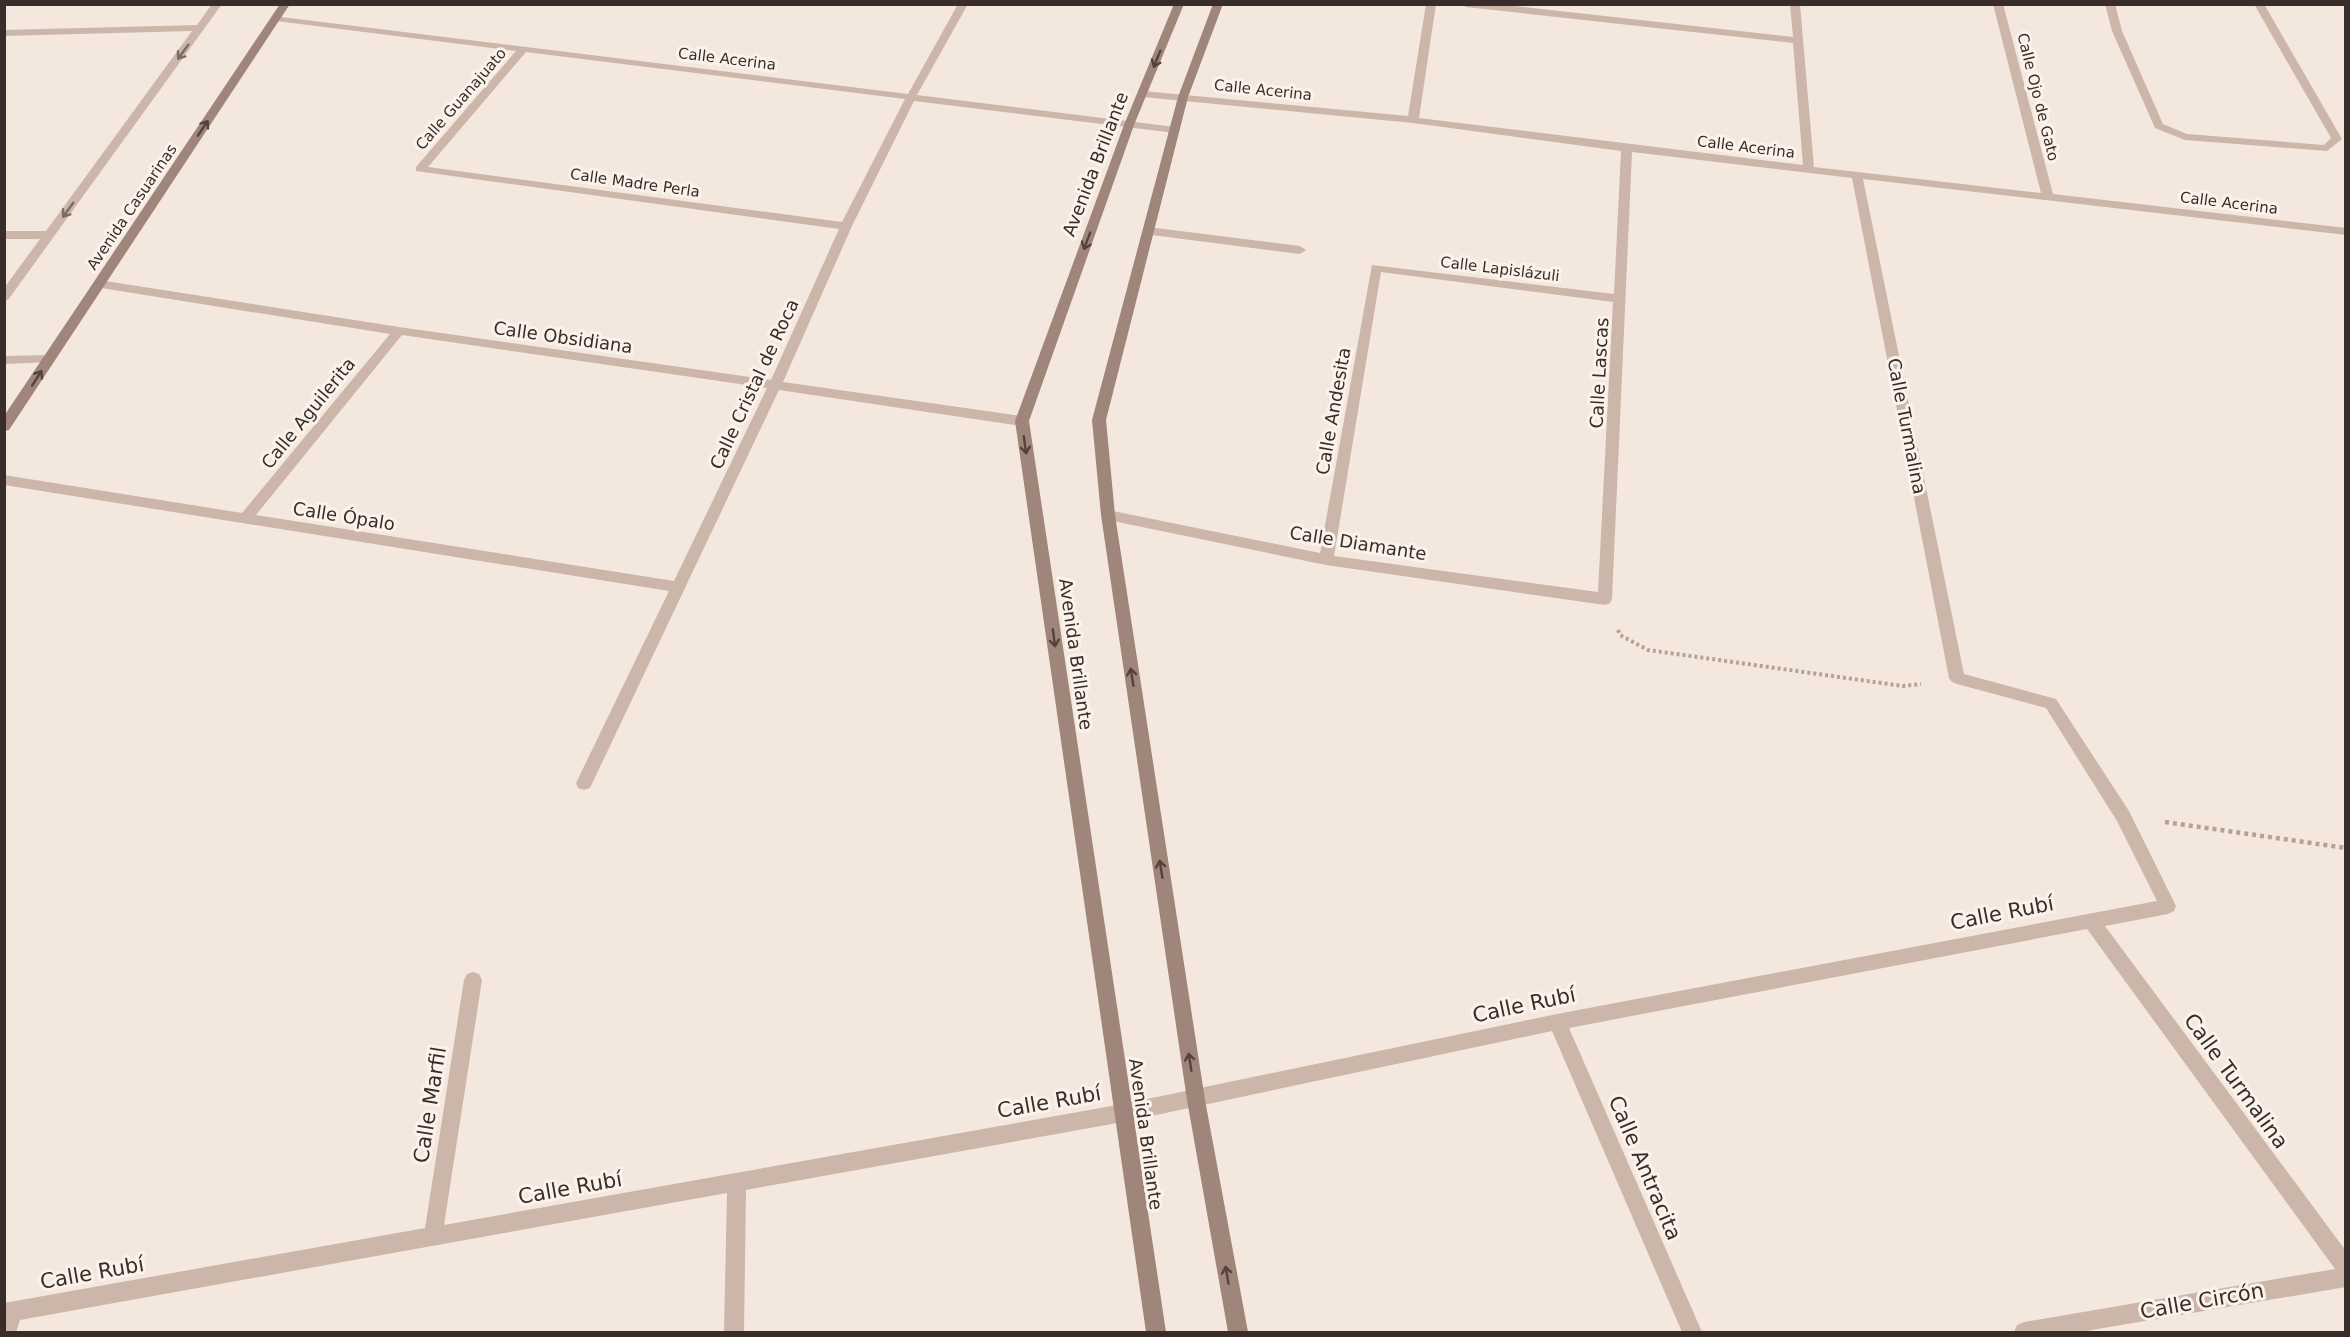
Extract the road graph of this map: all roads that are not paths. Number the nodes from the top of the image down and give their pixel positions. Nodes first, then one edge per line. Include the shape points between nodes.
1 (217, 4) edge
2 (285, 4) edge
3 (963, 4) edge
4 (1179, 4) edge
5 (1218, 4) edge
6 (1431, 4) edge
7 (1466, 4) edge
8 (1795, 4) edge
9 (1998, 4) edge
10 (2110, 4) edge
11 (2259, 4) edge
12 (276, 18) junction
13 (200, 28) junction
14 (4, 33) edge
15 (1798, 41) junction
16 (524, 48) junction
17 (1143, 94) junction
18 (910, 97) junction
19 (1183, 97) junction
20 (1413, 120) junction
21 (1129, 125) junction
22 (1175, 130) junction
23 (1627, 148) junction
24 (420, 169) joint
25 (1809, 169) junction
26 (1857, 175) junction
27 (2048, 197) junction
28 (846, 226) junction
29 (1148, 231) junction
30 (2346, 232) edge
31 (4, 235) edge
32 (50, 235) junction
33 (1300, 250) dead end
34 (1376, 268) joint
35 (99, 284) junction
36 (4, 297) edge
37 (1621, 299) junction
38 (399, 331) junction
39 (49, 359) junction
40 (4, 360) edge
41 (775, 385) junction
42 (1022, 421) junction
43 (4, 427) edge
44 (4, 480) edge
45 (1108, 515) junction
46 (246, 518) junction
47 (1326, 560) junction
48 (678, 587) junction
49 (1605, 599) joint
50 (584, 783) dead end
51 (2168, 906) joint
52 (2091, 921) junction
53 (473, 981) dead end
54 (1557, 1022) junction
55 (1196, 1100) junction
56 (1124, 1113) junction
57 (737, 1182) junction
58 (434, 1236) junction
59 (2346, 1268) edge
60 (2346, 1277) edge
61 (8, 1313) edge
62 (6, 1332) edge
63 (734, 1332) edge
64 (1156, 1332) edge
65 (1238, 1332) edge
66 (1692, 1332) edge
67 (2024, 1332) edge

1 - 13 street
2 - 12 main road, Avenida Casuarinas
3 - 18 street, Calle Cristal de Roca
4 -> 17 main road, Avenida Brillante
5 - 19 main road
6 - 20 street
7 - 15 street
8 - 15 street
9 - 27 street, Calle Ojo de Gato
10 - 11 street via 2117,32 2159,126 2185,137 2327,148 2337,139
12 - 16 street, Calle Acerina
35 -> 12 main road, Avenida Casuarinas
13 - 14 street
13 -> 32 street
15 - 25 street
16 - 18 street, Calle Acerina
16 - 24 street, Calle Guanajuato
17 - 19 street, Calle Acerina
17 - 21 main road, Avenida Brillante
18 - 21 street, Calle Acerina
18 - 28 street, Calle Cristal de Roca
19 - 20 street, Calle Acerina
19 - 22 main road
20 - 23 street, Calle Acerina
21 - 22 street, Calle Acerina
21 -> 42 main road, Avenida Brillante
22 - 29 main road
23 - 25 street, Calle Acerina
23 - 37 street, Calle Lascas
24 - 28 street, Calle Madre Perla
25 - 26 street, Calle Acerina
26 - 27 street, Calle Acerina
26 - 51 street, Calle Turmalina via 1957,678 2051,703 2123,816
27 - 30 street, Calle Acerina
28 - 41 street, Calle Cristal de Roca
29 - 33 street
29 - 45 main road via 1099,420
31 - 32 street
32 - 36 street
34 - 37 street, Calle Lapislázuli
34 - 47 street, Calle Andesita
35 - 38 street, Calle Obsidiana
35 - 39 main road, Avenida Casuarinas
37 - 49 street, Calle Lascas
38 - 41 street, Calle Obsidiana
38 - 46 street, Calle Aguilerita
39 - 40 street
43 -> 39 main road, Avenida Casuarinas
41 - 42 street, Calle Obsidiana
41 - 48 street, Calle Cristal de Roca
42 -> 56 main road, Avenida Brillante
44 - 46 street, Calle Ópalo
45 - 47 street, Calle Diamante
55 -> 45 main road
46 - 48 street, Calle Ópalo
47 - 49 street, Calle Diamante
48 - 50 street, Calle Cristal de Roca
51 - 52 street, Calle Rubí
52 - 54 street, Calle Rubí
52 - 59 street, Calle Turmalina
53 - 58 street, Calle Marfil
54 - 55 street, Calle Rubí
54 - 66 street, Calle Antracita
55 - 56 street, Calle Rubí
65 -> 55 main road
56 - 57 street, Calle Rubí
56 - 64 main road, Avenida Brillante
57 - 58 street, Calle Rubí
57 - 63 street
58 - 61 street, Calle Rubí
60 - 67 street, Calle Circón
61 - 62 street

